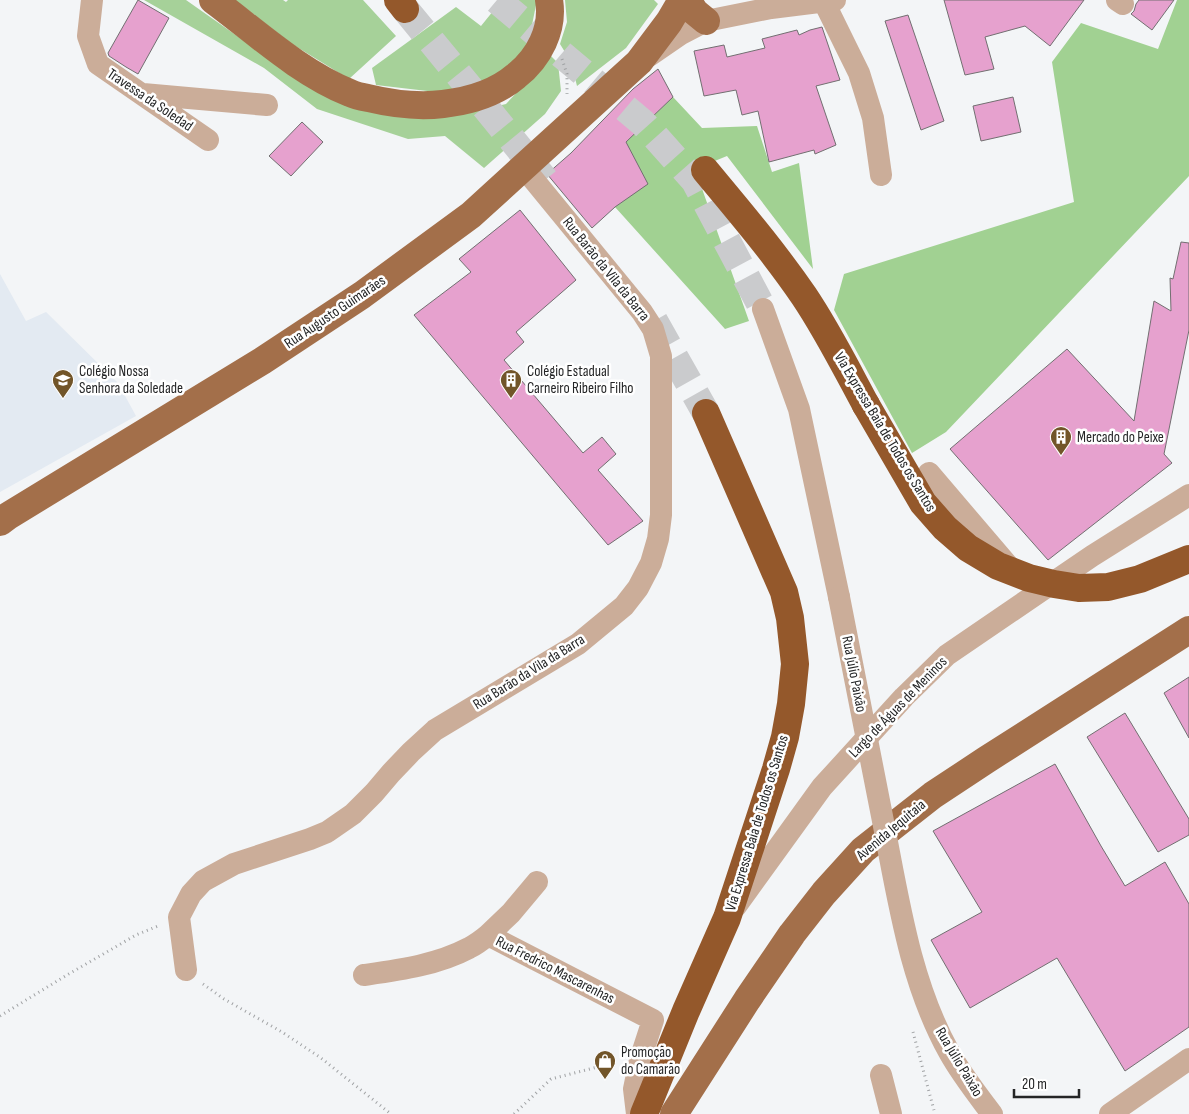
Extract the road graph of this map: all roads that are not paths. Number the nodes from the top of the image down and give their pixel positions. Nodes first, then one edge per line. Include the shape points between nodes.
1 (92, 0) edge
2 (213, 0) edge
3 (549, 0) edge
4 (682, 0) edge
5 (687, 0) edge
6 (829, 1) edge
7 (706, 21) junction
8 (639, 62) junction
9 (140, 93) junction
10 (267, 105) dead end
11 (208, 140) dead end
12 (524, 168) junction
13 (705, 170) dead end
14 (881, 175) dead end
15 (763, 309) tunnel mouth
16 (706, 413) tunnel mouth
17 (929, 473) dead end
18 (1188, 494) edge
19 (0, 522) edge
20 (1189, 559) edge
21 (1034, 596) junction
22 (1189, 630) edge
23 (537, 882) dead end
24 (727, 918) junction
25 (488, 935) junction
26 (186, 970) road end
27 (364, 975) dead end
28 (1189, 1059) edge
29 (881, 1075) dead end
30 (1116, 1112) edge
31 (637, 1114) edge
32 (644, 1114) edge
33 (674, 1114) edge
34 (891, 1114) edge
35 (992, 1114) edge

1 - 9 street, Travessa da Soledad via 88,36 98,64
2 - 3 main road via 296,63 332,85 352,94 391,103 430,106 462,102 490,93 524,70 547,33
4 - 8 main road, Rua Augusto Guimarães via 670,22
5 - 7 main road
6 - 7 street
6 - 14 street via 859,73 873,118
7 - 8 street
8 - 12 main road, Rua Augusto Guimarães
9 - 10 street
9 - 11 street, Travessa da Soledad
12 - 19 main road, Rua Augusto Guimarães via 471,215 362,295 262,361
12 - 26 street, Rua Barão da Vila da Barra via 653,328 661,356 661,515 652,563 638,588 611,617 578,644 435,730 353,814 339,824 310,839 234,864 202,882 179,917
13 - 20 highway, Via Expressa Baía de Todos os Santos, bridge via 804,296 923,503 968,548 998,566 1029,578 1079,588 1108,587 1140,579
15 - 35 street, Rua Júlio Paixão, bridge via 799,409 892,872 917,974 949,1052
16 - 24 highway, Via Expressa Baía de Todos os Santos via 784,592 795,664 785,737
17 - 21 street
18 - 21 street, Largo de Águas de Meninos
21 - 24 street, Largo de Águas de Meninos via 947,656 904,697 822,787
22 - 33 main road, Avenida Jequitaia via 956,780 863,850 792,934
23 - 25 street
24 - 32 highway, Via Expressa Baía de Todos os Santos
25 - 27 street, Rua Fredrico Mascarenhas via 469,948 443,959
25 - 31 street, Rua Fredrico Mascarenhas via 653,1020 634,1089
28 - 30 street
29 - 34 street

